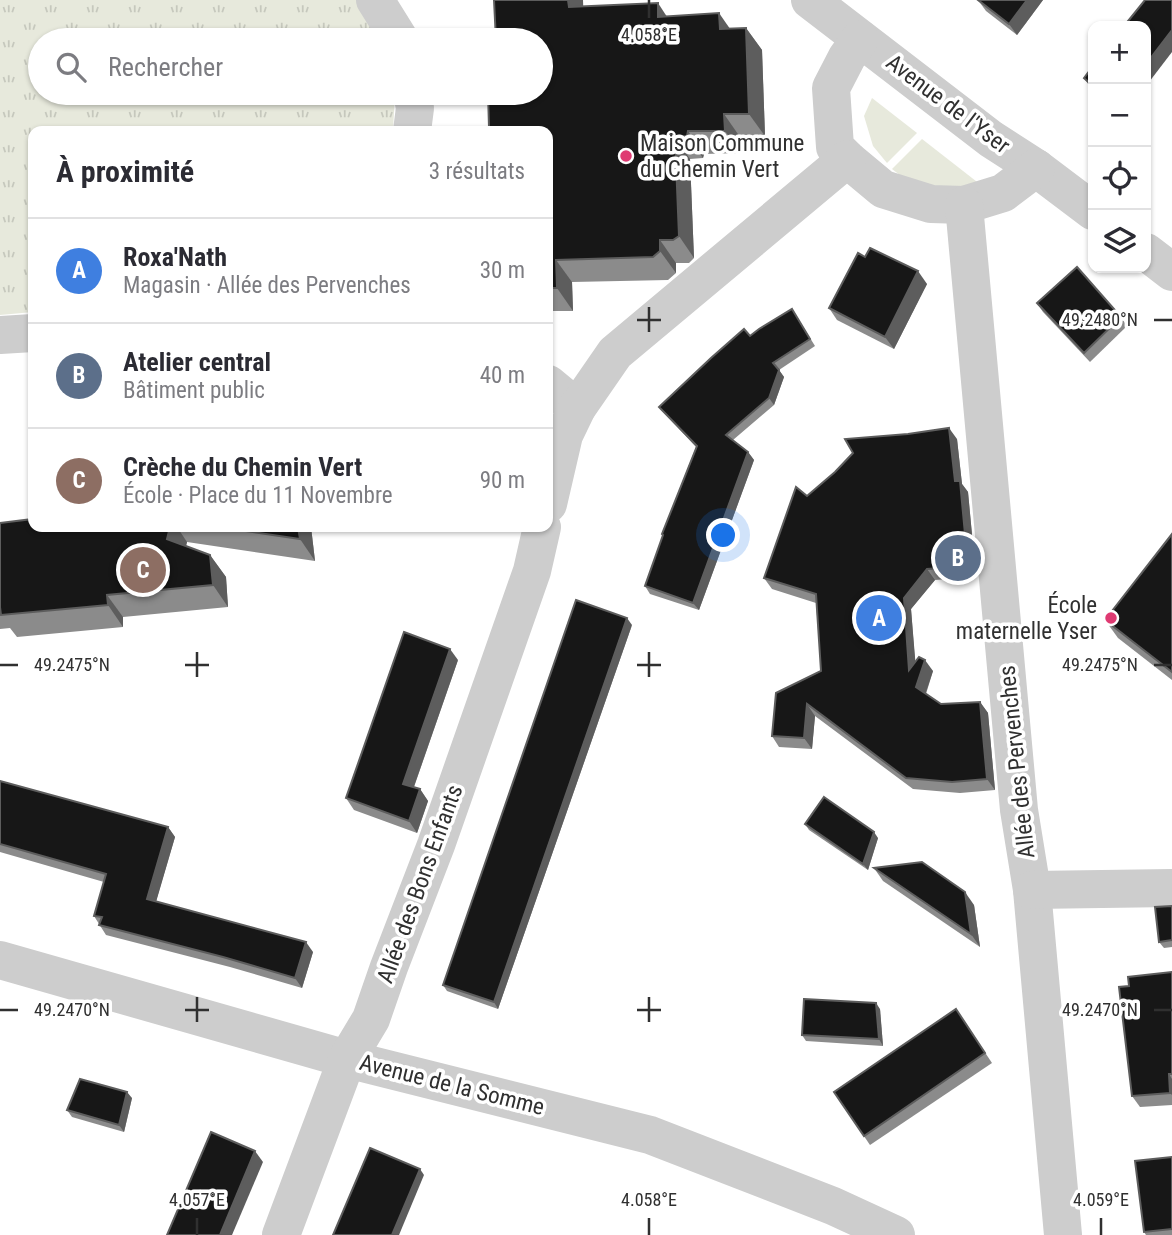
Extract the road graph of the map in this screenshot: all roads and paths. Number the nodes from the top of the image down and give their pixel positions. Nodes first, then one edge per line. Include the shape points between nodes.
1 (375, 0) edge
2 (810, 0) edge
3 (392, 28) edge
4 (860, 39) junction
5 (414, 105) edge
6 (413, 126) edge
7 (847, 159) junction
8 (1036, 169) junction
9 (964, 205) junction
10 (1092, 210) edge
11 (1151, 256) edge
12 (1172, 272) edge
13 (28, 333) edge
14 (0, 335) edge
15 (553, 388) edge
16 (577, 408) junction
17 (553, 482) edge
18 (541, 532) edge
19 (1172, 888) edge
20 (1032, 890) junction
21 (0, 960) edge
22 (347, 1059) junction
23 (281, 1235) edge
24 (896, 1235) edge
25 (1063, 1235) edge

1 - 3 street
2 - 4 street, Avenue de l'Yser
4 - 7 street, Avenue de l'Yser via 831,88 835,147
4 - 8 street, Avenue de l'Yser
5 - 6 street
7 - 9 street, Avenue de l'Yser via 883,189 931,204
7 - 16 street via 615,353
8 - 9 street, Avenue de l'Yser via 1003,193
8 - 10 street, Avenue de l'Yser
9 - 20 street, Allée des Pervenches via 1019,810
11 - 12 street
13 - 14 street
15 - 16 street
16 - 17 street via 564,435
18 - 22 street, Allée des Bons Enfants via 532,571 372,1019
19 - 20 street
20 - 25 street, Allée des Pervenches
21 - 22 street, Avenue de la Somme
22 - 23 street, Allée des Bons Enfants
22 - 24 street, Avenue de la Somme via 650,1135

